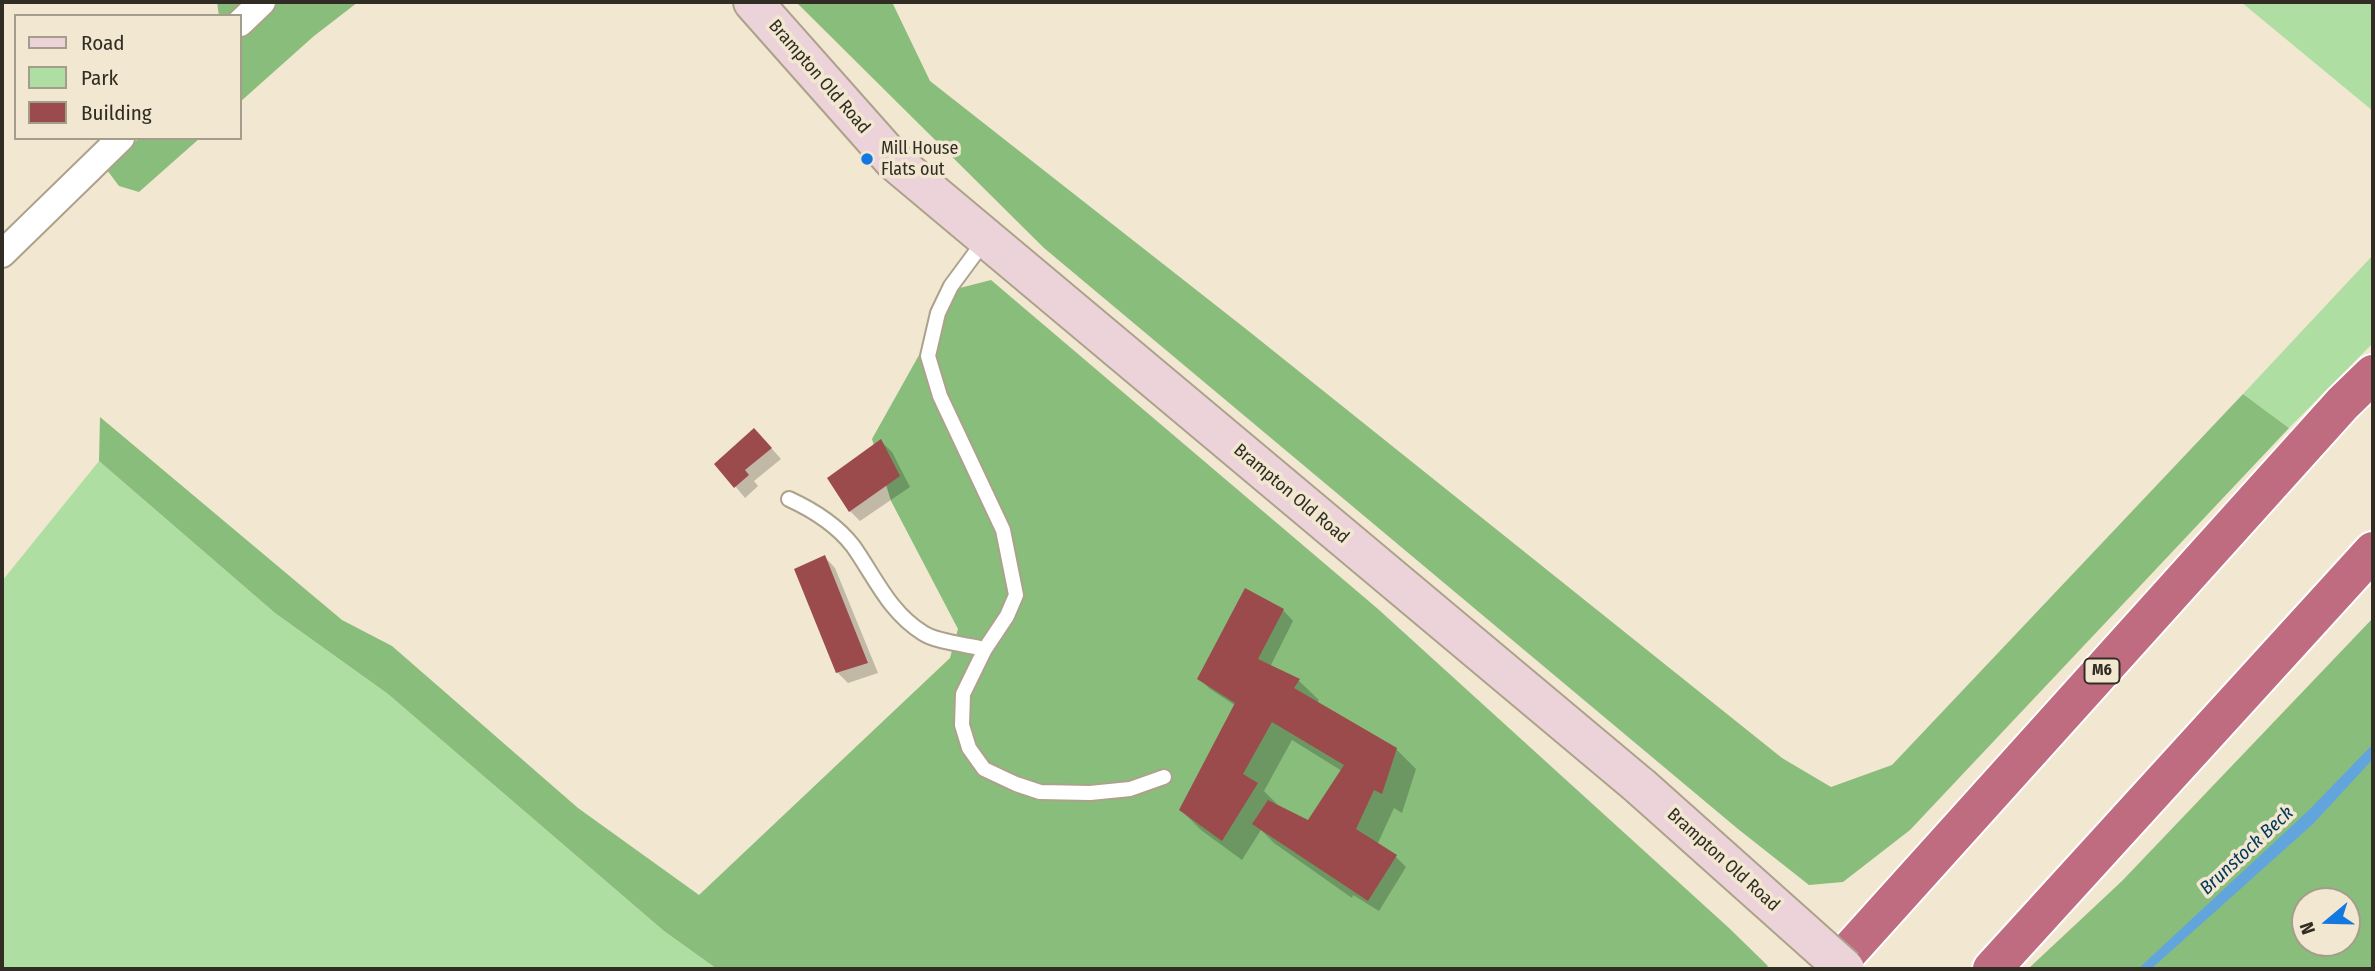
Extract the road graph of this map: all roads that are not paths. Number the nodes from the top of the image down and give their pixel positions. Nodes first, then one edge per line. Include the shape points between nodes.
1 (262, 2) edge
2 (753, 2) edge
3 (242, 21) edge
4 (119, 140) edge
5 (986, 238) junction
6 (2, 254) edge
7 (2373, 374) edge
8 (789, 499) dead end
9 (2373, 551) edge
10 (985, 649) junction
11 (1164, 777) dead end
12 (1833, 969) edge
13 (1845, 969) edge
14 (1993, 969) edge

1 - 3 street
2 - 5 main road, Brampton Old Road via 894,161
4 - 6 street
5 - 10 lane via 951,286 938,313 928,356 940,396 1003,530 1013,572 1016,595
5 - 13 main road, Brampton Old Road, bridge via 1640,786
7 - 12 highway, M6
8 - 10 lane via 833,525 852,545 895,610 925,635
9 - 14 highway
10 - 11 lane via 963,694 962,725 969,748 984,769 1040,792 1130,789

